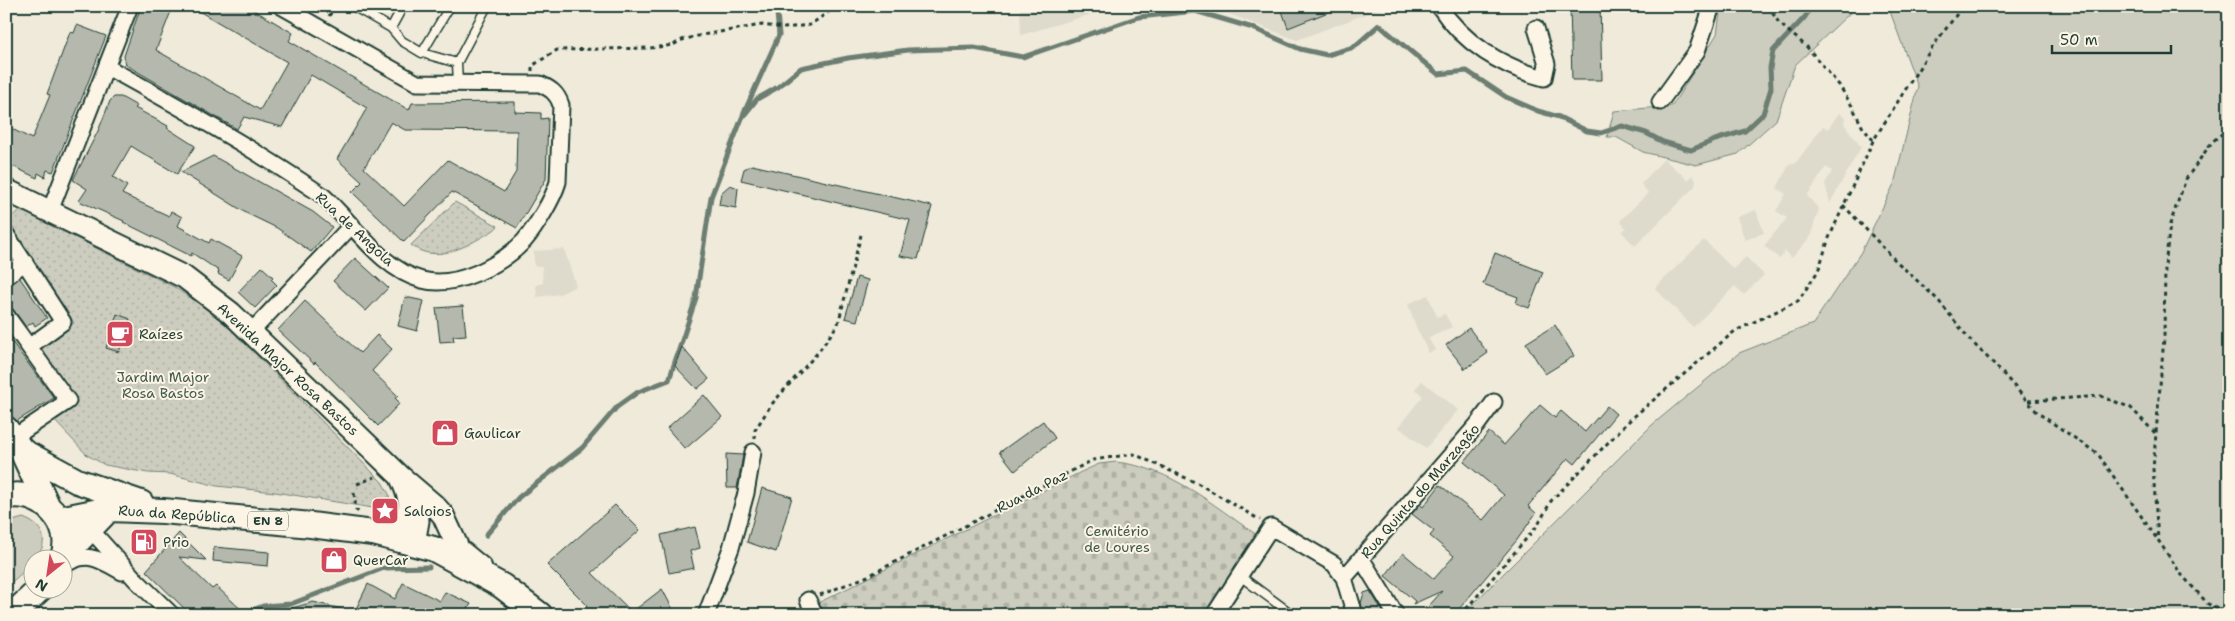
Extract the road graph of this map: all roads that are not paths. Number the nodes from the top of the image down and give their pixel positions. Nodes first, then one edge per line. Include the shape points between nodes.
1 (130, 6) edge
2 (282, 6) edge
3 (353, 6) edge
4 (403, 6) edge
5 (450, 6) edge
6 (487, 6) edge
7 (1439, 6) edge
8 (1712, 6) edge
9 (391, 28) junction
10 (1536, 28) dead end
11 (422, 53) junction
12 (457, 64) junction
13 (107, 67) junction
14 (458, 84) junction
15 (1660, 102) dead end
16 (6, 190) edge
17 (50, 211) junction
18 (352, 226) junction
19 (6, 234) edge
20 (25, 262) junction
21 (6, 277) edge
22 (6, 315) edge
23 (251, 332) junction
24 (30, 346) junction
25 (1494, 402) dead end
26 (14, 440) edge
27 (753, 452) road end
28 (401, 477) junction
29 (6, 497) edge
30 (435, 506) junction
31 (109, 509) junction
32 (163, 511) junction
33 (53, 512) junction
34 (368, 525) junction
35 (90, 529) junction
36 (424, 546) junction
37 (64, 548) edge
38 (72, 550) edge
39 (72, 558) edge
40 (1361, 558) junction
41 (1240, 576) junction
42 (1344, 578) junction
43 (135, 579) junction
44 (502, 586) junction
45 (30, 598) edge
46 (808, 600) road end
47 (12, 615) edge
48 (172, 615) edge
49 (540, 615) edge
50 (706, 615) edge
51 (815, 615) edge
52 (1214, 615) edge
53 (1293, 615) edge
54 (1355, 615) edge
55 (1396, 615) edge

1 - 13 street
2 - 14 street, Rua de Angola via 412,80 428,84
3 - 9 lane
4 - 9 lane
5 - 11 lane
6 - 12 lane
7 - 10 street via 1480,49 1520,72 1544,78 1547,64
8 - 15 street via 1697,51
9 - 11 lane via 402,41
11 - 12 lane
12 - 14 lane
13 - 17 street
13 - 18 street, Rua de Angola via 321,194
14 - 18 street, Rua de Angola via 540,84 558,96 561,105 558,182 524,241 495,264 468,277 423,280 389,263
16 - 17 street, Avenida Major Rosa Bastos
17 - 23 street, Avenida Major Rosa Bastos via 184,277
18 - 23 street
19 - 20 street
20 - 21 street
20 - 24 street via 64,322
22 - 24 street
23 - 28 street, Avenida Major Rosa Bastos
24 - 26 street via 68,401
25 - 40 street, Rua Quinta do Marzagão
26 - 32 main road via 77,481
26 - 33 main road
27 - 50 street via 731,548
28 - 30 street
28 - 34 street via 410,502 405,516 393,528
28 - 36 street via 417,498
29 - 33 main road via 30,497
30 - 36 street via 438,525
30 - 44 street via 443,514 459,550
31 - 32 main road, Rua da República / EN 8
31 - 33 main road, Rua da República
31 - 35 main road, Rua da República
32 - 34 main road, Rua da República / EN 8 via 311,525
33 - 37 main road via 65,537
34 - 36 main road, Rua da República / EN 8
35 - 38 main road, Rua da República
35 - 43 street
36 - 44 main road, Rua da República / EN 8
39 - 43 street via 99,559
40 - 42 street, Rua Quinta do Marzagão
40 - 55 street
41 - 42 street via 1271,527 1334,564
41 - 52 street
41 - 53 lane
42 - 54 street
43 - 48 street
44 - 49 main road, EN 8
45 - 47 main road
46 - 51 street

